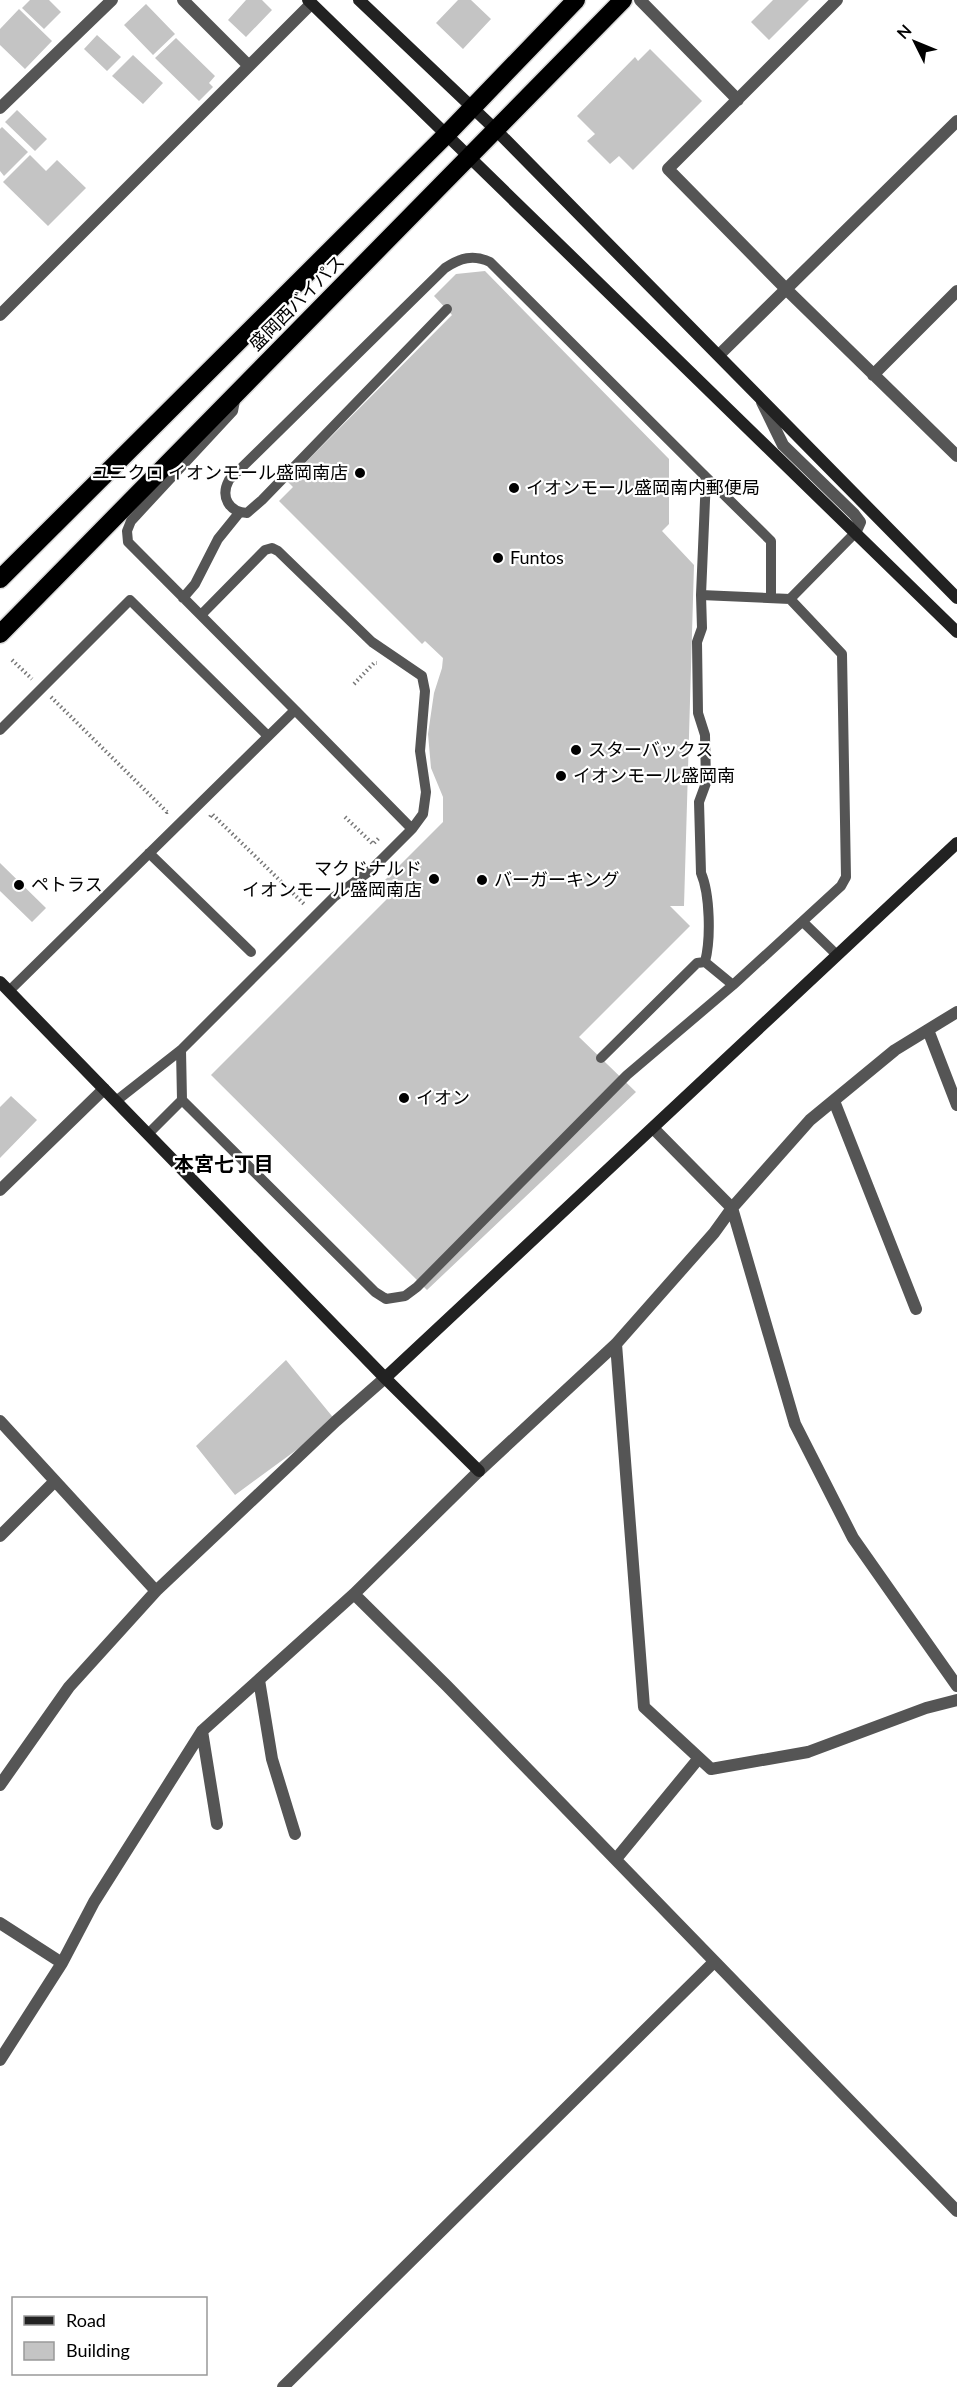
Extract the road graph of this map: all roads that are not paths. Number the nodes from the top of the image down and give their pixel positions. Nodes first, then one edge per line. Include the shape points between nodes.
1 (112, 0) edge
2 (183, 0) edge
3 (359, 0) edge
4 (576, 0) edge
5 (623, 0) edge
6 (640, 0) edge
7 (837, 0) edge
8 (310, 2) edge
9 (249, 66) junction
10 (738, 100) junction
11 (0, 108) edge
12 (472, 108) junction
13 (957, 122) edge
14 (497, 130) junction
15 (447, 134) junction
16 (471, 157) junction
17 (787, 290) junction
18 (957, 291) edge
19 (447, 309) dead end
20 (0, 315) edge
21 (719, 355) junction
22 (873, 375) junction
23 (237, 394) junction
24 (759, 396) junction
25 (957, 456) edge
26 (706, 477) junction
27 (239, 513) junction
28 (855, 533) junction
29 (0, 579) edge
30 (701, 595) junction
31 (183, 598) junction
32 (771, 598) junction
33 (790, 598) junction
34 (957, 598) edge
35 (201, 615) junction
36 (957, 632) edge
37 (0, 634) edge
38 (294, 710) junction
39 (0, 730) edge
40 (267, 736) junction
41 (412, 830) junction
42 (957, 843) edge
43 (149, 853) junction
44 (803, 922) junction
45 (251, 952) dead end
46 (837, 956) junction
47 (705, 962) junction
48 (733, 985) junction
49 (4, 986) edge
50 (957, 1012) edge
51 (928, 1030) junction
52 (181, 1050) junction
53 (601, 1058) dead end
54 (104, 1089) junction
55 (182, 1100) junction
56 (116, 1101) junction
57 (834, 1101) junction
58 (957, 1106) edge
59 (653, 1128) junction
60 (148, 1134) junction
61 (0, 1190) edge
62 (732, 1208) junction
63 (916, 1309) dead end
64 (616, 1344) junction
65 (385, 1378) junction
66 (0, 1421) edge
67 (479, 1471) junction
68 (55, 1481) junction
69 (0, 1536) edge
70 (156, 1591) junction
71 (354, 1594) junction
72 (259, 1680) junction
73 (957, 1686) edge
74 (957, 1700) edge
75 (202, 1731) junction
76 (699, 1758) junction
77 (4, 1771) edge
78 (0, 1785) edge
79 (217, 1824) dead end
80 (295, 1834) dead end
81 (615, 1859) junction
82 (0, 1923) edge
83 (714, 1962) junction
84 (62, 1963) junction
85 (0, 2060) edge
86 (957, 2211) edge
87 (283, 2387) edge

1 - 11 street
2 - 9 street
3 - 12 street
4 - 12 highway, 盛岡西バイパス
5 - 14 highway, 盛岡西バイパス
6 - 10 street
7 - 10 street
8 - 9 street
8 - 15 street
9 - 20 street
10 - 17 street via 668,169
12 - 14 street
12 - 15 highway, 盛岡西バイパス
13 - 17 street
14 - 16 highway, 盛岡西バイパス
14 - 21 street
15 - 16 street
15 - 29 highway, 盛岡西バイパス
16 - 23 highway, 盛岡西バイパス
16 - 28 street
17 - 21 street
17 - 22 street
18 - 22 street
19 - 27 lane via 262,500 247,513
21 - 24 street
22 - 25 street
23 - 31 lane via 233,411 131,521 127,531 128,542
23 - 37 highway, 盛岡西バイパス
24 - 28 street via 783,445 861,522
24 - 34 street
26 - 27 lane via 490,262 469,257 445,268 229,480 224,496
26 - 30 lane
26 - 32 lane via 771,542
27 - 31 lane via 218,539 195,584
28 - 33 lane
28 - 36 street
30 - 32 lane
30 - 47 lane via 702,628 697,642 698,713 705,735 706,783 699,802 708,948
31 - 35 lane
32 - 33 lane
33 - 44 lane via 842,654 846,877 842,886
35 - 38 lane
35 - 41 lane via 265,550 272,548 372,642 422,676 425,691 420,751 426,792 423,814
38 - 40 lane
38 - 41 lane
39 - 40 lane via 130,600
40 - 43 lane
41 - 52 lane via 371,870 334,897
42 - 46 street
43 - 45 lane
43 - 49 lane
44 - 46 lane
44 - 48 lane
46 - 59 street
47 - 48 lane
47 - 53 lane via 697,963
48 - 55 lane via 627,1076 405,1296 386,1299 375,1292
49 - 54 street
50 - 51 street
51 - 57 street via 895,1050
51 - 58 street
52 - 55 lane
52 - 56 lane
54 - 56 street
54 - 61 street
55 - 60 lane
56 - 60 street
57 - 62 street via 810,1120
57 - 63 street
59 - 62 street
59 - 65 street
60 - 65 street
62 - 64 street
62 - 73 street via 795,1424 853,1538
64 - 67 street
64 - 76 street via 644,1707
65 - 67 street
65 - 70 street
66 - 68 street
67 - 71 street
68 - 69 street
68 - 70 street
70 - 77 street via 69,1687
71 - 72 street
71 - 81 street
72 - 75 street
72 - 80 street via 272,1759
74 - 76 street via 808,1752 711,1769
75 - 79 street
75 - 84 street via 94,1902
76 - 81 street
77 - 78 street
81 - 83 street
82 - 84 street
83 - 86 street
83 - 87 street
84 - 85 street

